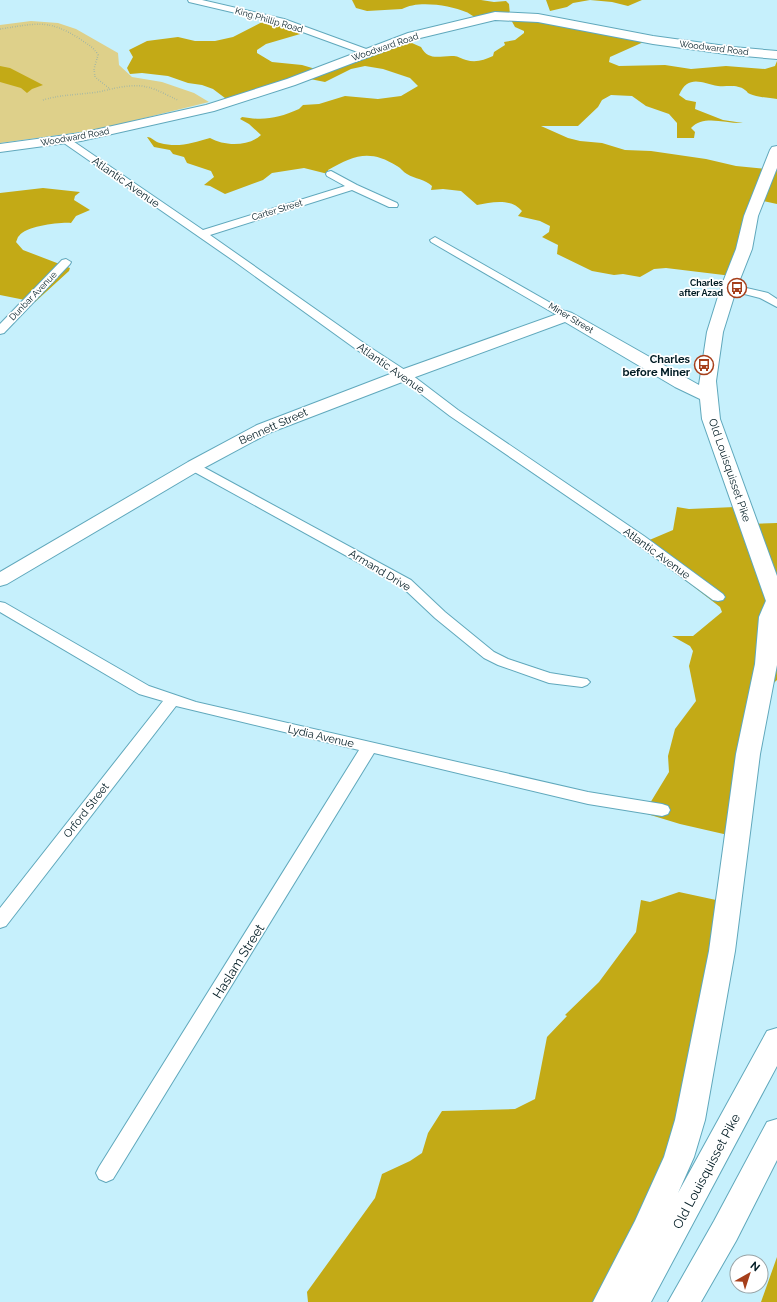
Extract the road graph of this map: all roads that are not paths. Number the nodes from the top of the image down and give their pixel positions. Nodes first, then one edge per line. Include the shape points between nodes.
1 (192, 0) edge
2 (366, 52) junction
3 (777, 55) edge
4 (64, 139) junction
5 (0, 148) edge
6 (777, 150) edge
7 (331, 174) dead end
8 (353, 187) junction
9 (393, 205) dead end
10 (202, 234) junction
11 (435, 240) dead end
12 (66, 262) dead end
13 (729, 287) junction
14 (777, 304) edge
15 (566, 316) junction
16 (0, 330) edge
17 (404, 375) junction
18 (708, 396) junction
19 (194, 466) junction
20 (0, 580) edge
21 (718, 597) dead end
22 (776, 602) edge
23 (0, 606) edge
24 (582, 682) dead end
25 (768, 692) edge
26 (172, 700) junction
27 (369, 747) junction
28 (662, 810) dead end
29 (0, 921) edge
30 (777, 1039) edge
31 (777, 1131) edge
32 (106, 1173) dead end
33 (609, 1302) edge
34 (634, 1302) edge
35 (684, 1302) edge

1 - 2 street, King Phillip Road via 281,21
2 - 3 street, Woodward Road via 412,36 504,16 538,18 675,43
2 - 4 street, Woodward Road via 291,82 209,108
4 - 5 street, Woodward Road
4 - 10 street, Atlantic Avenue
6 - 13 street, Old Louisquisset Pike via 751,216 744,249
7 - 8 street
8 - 9 street
8 - 10 street, Carter Street
10 - 17 street, Atlantic Avenue
11 - 15 street, Miner Street
12 - 16 street, Dunbar Avenue
13 - 14 street via 764,296
13 - 18 street, Old Louisquisset Pike via 715,332 709,367
15 - 17 street, Bennett Street
15 - 18 street, Miner Street
17 - 19 street, Bennett Street via 263,429
17 - 21 street, Atlantic Avenue via 454,413 589,504
18 - 22 street, Old Louisquisset Pike via 711,419
19 - 20 street, Bennett Street
19 - 24 street, Armand Drive via 406,584 490,655 519,669 542,676
22 - 25 highway via 770,617 766,664
23 - 26 street, Lydia Avenue via 123,679
25 - 33 highway via 757,714 748,754 722,951 690,1120 679,1157 651,1222
26 - 27 street, Lydia Avenue
26 - 29 street, Orford Street
27 - 28 street, Lydia Avenue via 588,798
27 - 32 street, Haslam Street
30 - 34 highway, Old Louisquisset Pike
31 - 35 highway via 725,1232

